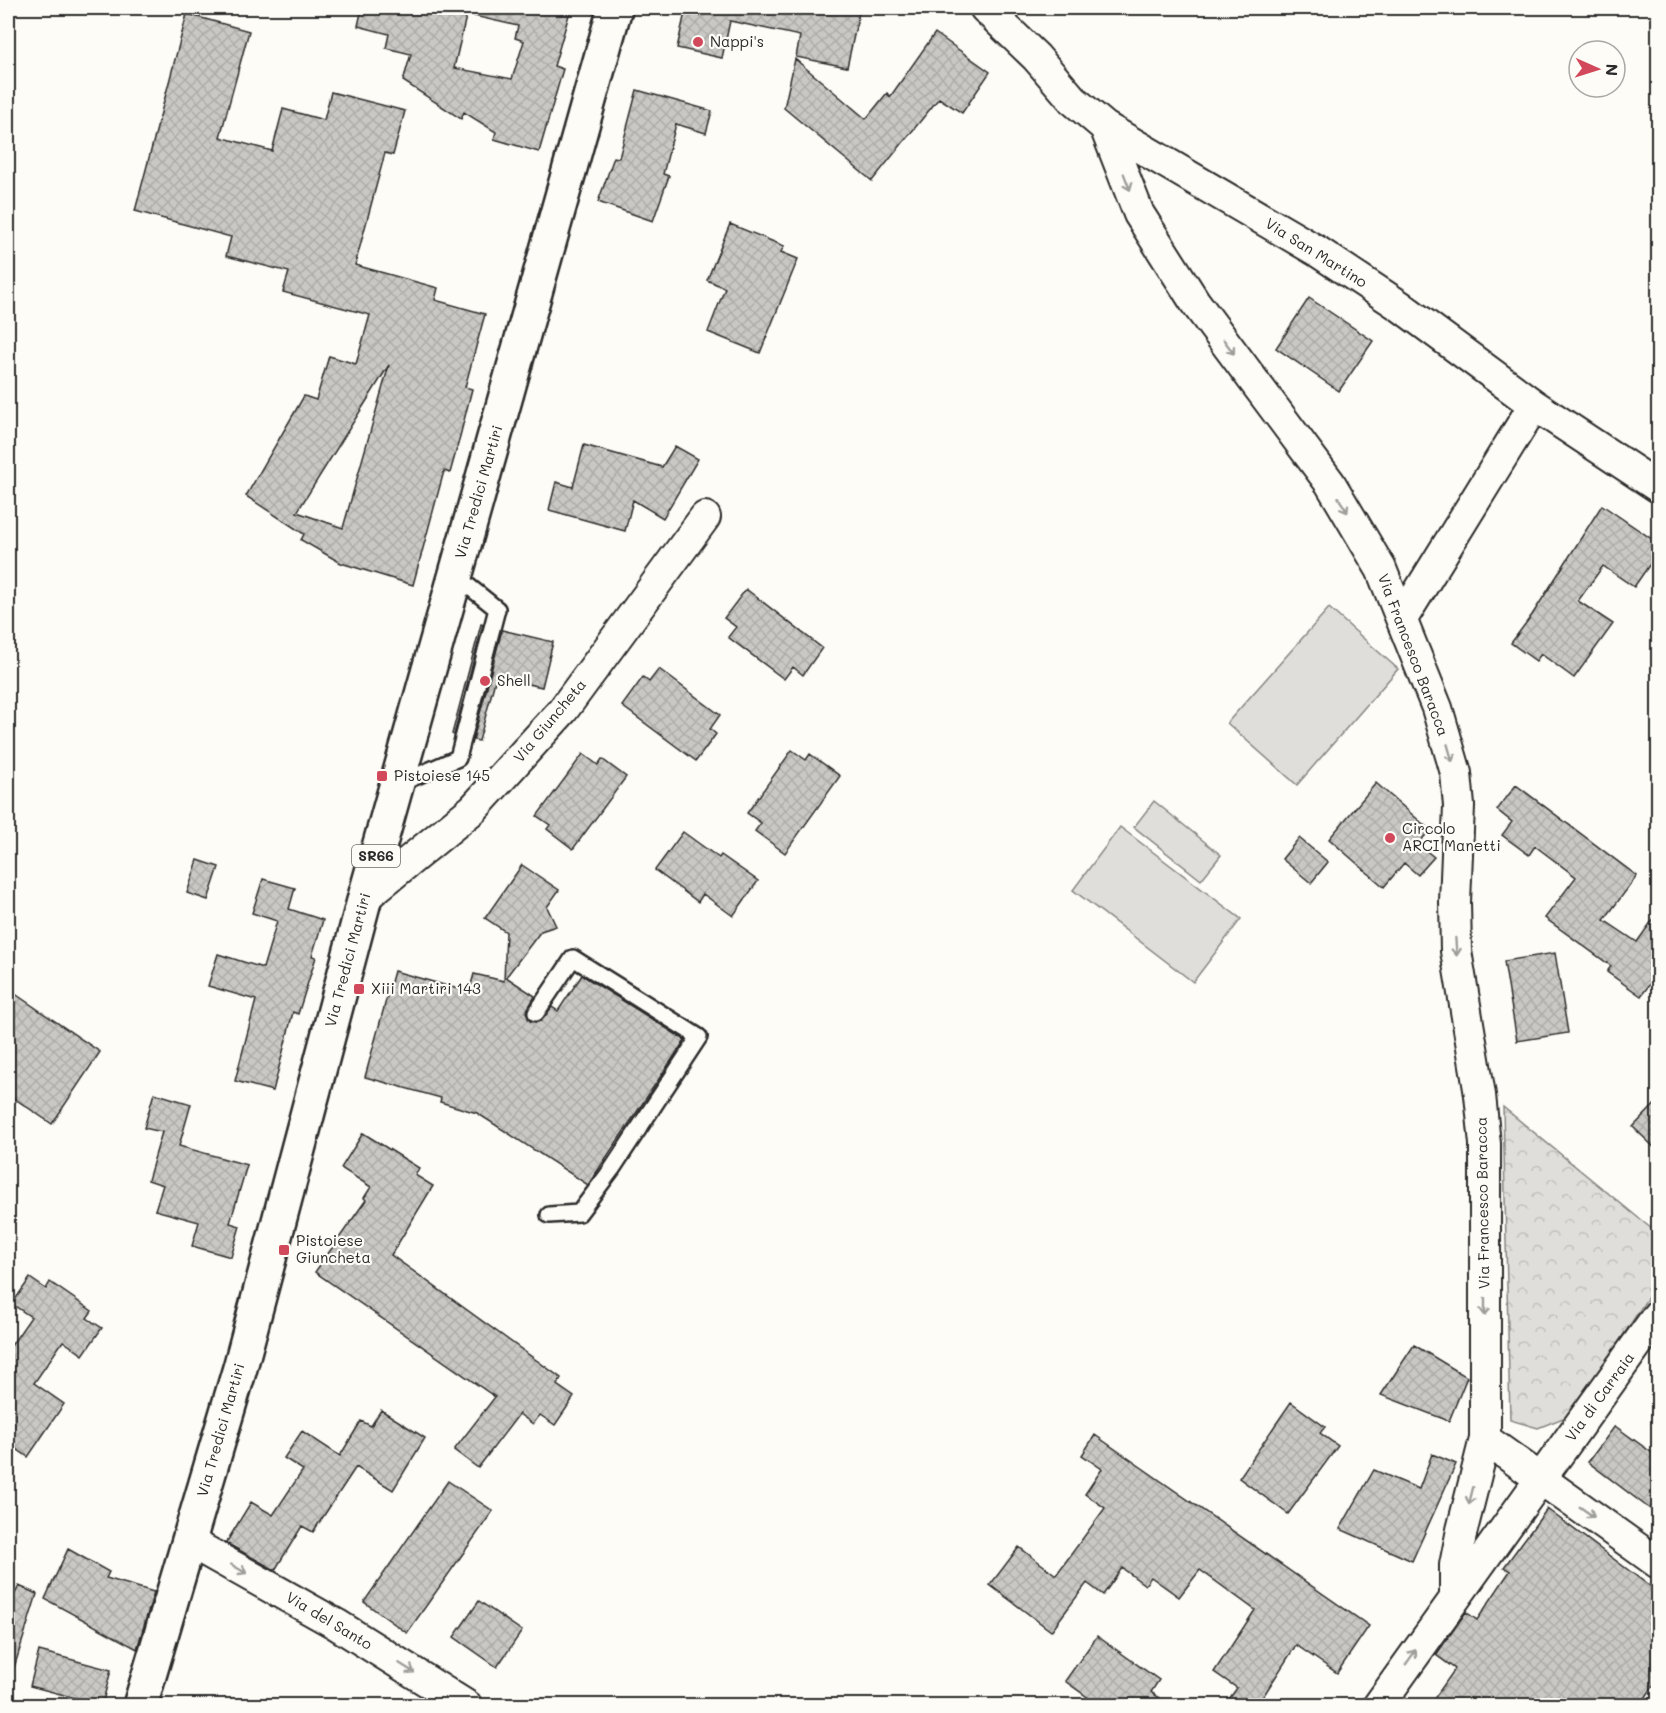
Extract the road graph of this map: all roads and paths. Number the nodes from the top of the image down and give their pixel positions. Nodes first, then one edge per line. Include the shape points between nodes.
1 (615, 8) edge
2 (985, 8) edge
3 (1106, 127) junction
4 (1534, 405) junction
5 (1659, 487) edge
6 (705, 517) dead end
7 (456, 576) junction
8 (1402, 618) junction
9 (397, 784) junction
10 (365, 897) junction
11 (536, 1013) dead end
12 (549, 1215) dead end
13 (1659, 1315) edge
14 (1485, 1439) junction
15 (1539, 1478) junction
16 (188, 1540) junction
17 (1659, 1563) edge
18 (1455, 1594) junction
19 (140, 1706) edge
20 (467, 1706) edge
21 (1378, 1706) edge

1 - 7 main road, Via Tredici Martiri / SR66
2 - 3 street, Via San Martino via 1073,100
3 - 4 street, Via San Martino via 1317,251 1400,306
3 -> 8 street, Via Francesco Baracca via 1139,214 1195,302 1330,483 1381,569
4 - 5 street, Via San Martino
4 - 8 street
6 - 10 street, Via Giuncheta via 555,718 473,809
7 - 9 main road, Via Tredici Martiri / SR66
7 - 9 lane via 497,609 458,758
8 -> 14 street, Via Francesco Baracca via 1437,708 1458,789 1456,951 1485,1144
9 - 10 main road, Via Tredici Martiri / SR66
10 - 16 main road, Via Tredici Martiri / SR66 via 271,1257
11 - 12 lane via 573,958 699,1037 579,1213
13 - 15 street, Via di Carraia
14 - 15 street
14 -> 18 street, Via Francesco Baracca via 1459,1542
15 -> 17 street
15 - 18 street
16 - 19 main road, Via Tredici Martiri / SR66
16 -> 20 street, Via del Santo via 336,1624
21 -> 18 street

